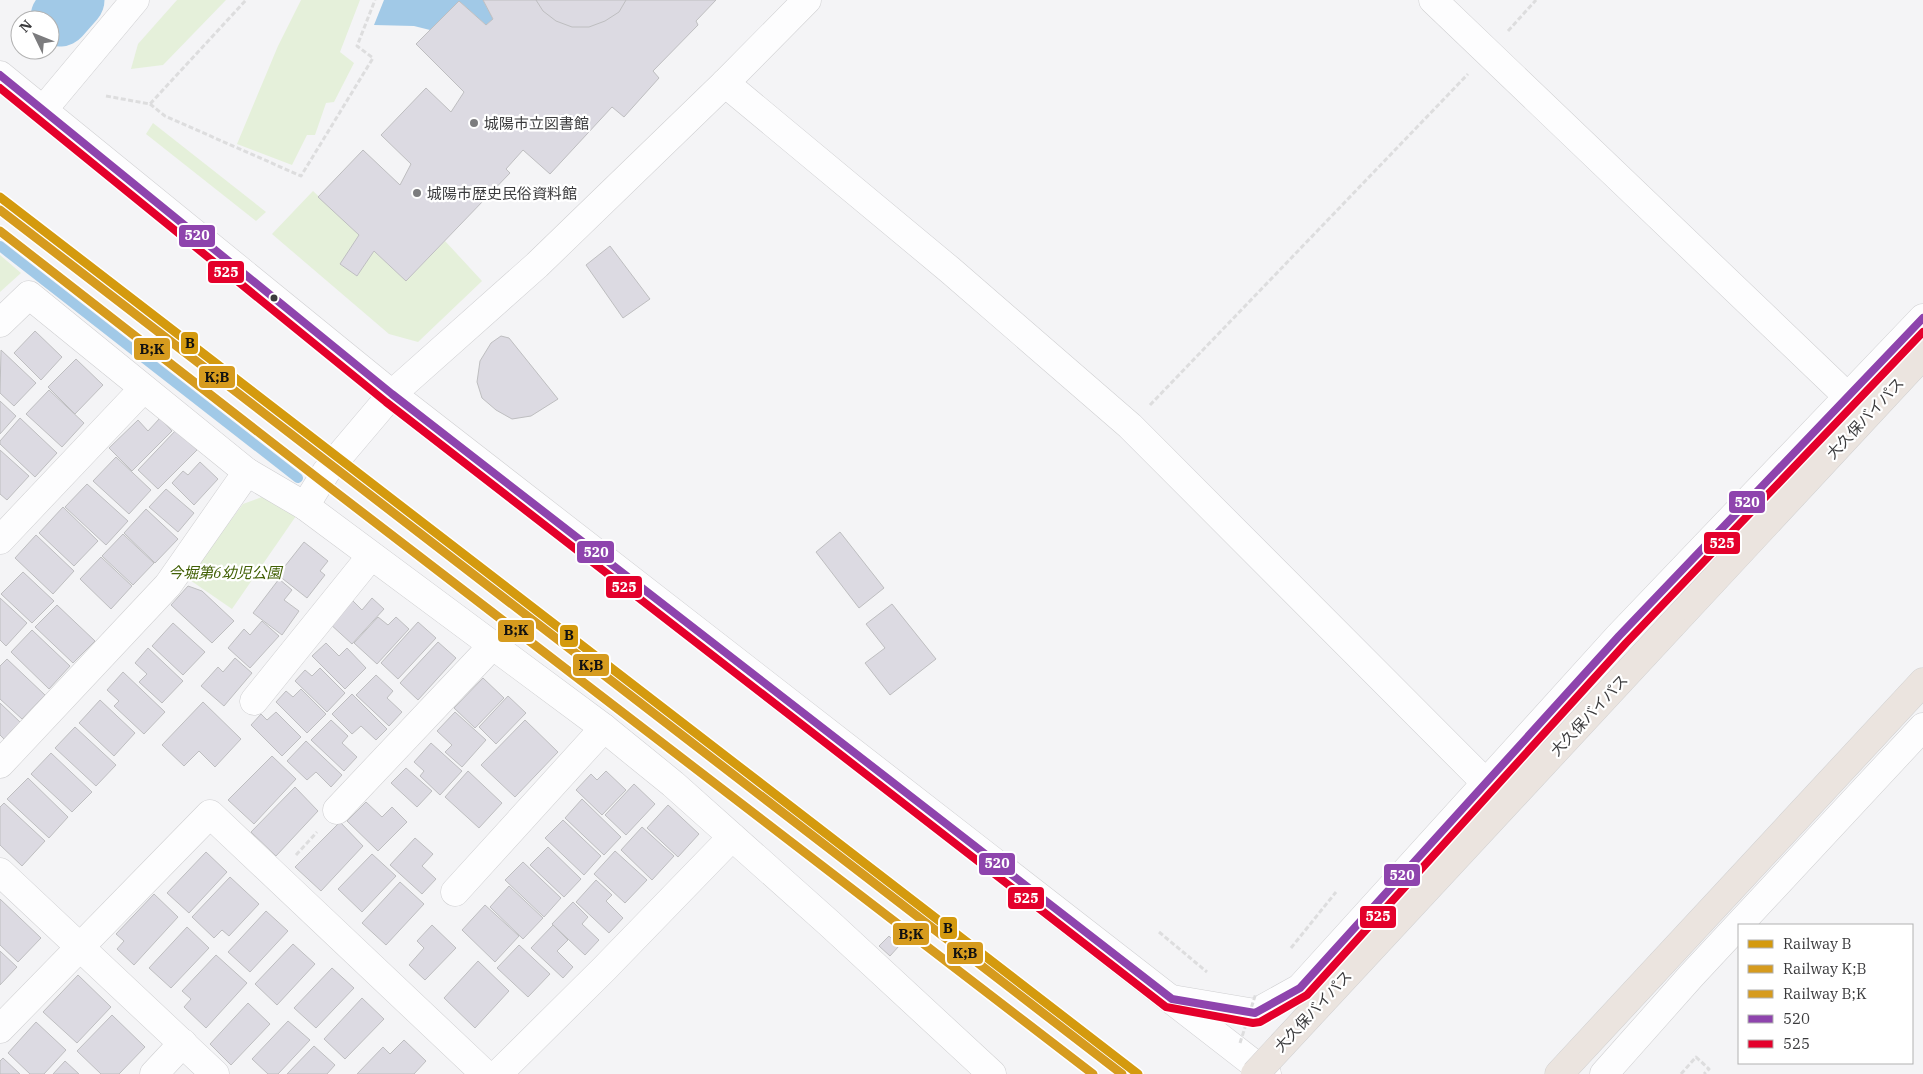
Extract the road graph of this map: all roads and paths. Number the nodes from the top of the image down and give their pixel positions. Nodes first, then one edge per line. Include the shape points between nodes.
1 (135, 0) edge
2 (246, 0) edge
3 (375, 0) edge
4 (807, 0) edge
5 (1433, 0) edge
6 (1536, 0) edge
7 (1489, 52) junction
8 (0, 75) edge
9 (725, 83) junction
10 (106, 96) dead end
11 (150, 104) junction
12 (44, 110) junction
13 (1923, 318) edge
14 (0, 323) edge
15 (1923, 356) edge
16 (142, 389) junction
17 (392, 394) junction
18 (1847, 396) junction
19 (1130, 426) junction
20 (247, 472) junction
21 (305, 506) junction
22 (0, 540) edge
23 (371, 556) junction
24 (492, 645) junction
25 (1923, 682) edge
26 (254, 701) dead end
27 (1923, 727) edge
28 (604, 728) junction
29 (0, 764) edge
30 (1485, 782) junction
31 (337, 810) joint
32 (732, 837) junction
33 (0, 872) edge
34 (275, 877) junction
35 (455, 892) dead end
36 (1336, 892) dead end
37 (1739, 924) edge
38 (1738, 926) edge
39 (1159, 932) dead end
40 (80, 946) junction
41 (1287, 954) dead end
42 (1213, 974) dead end
43 (1262, 986) dead end
44 (1248, 990) dead end
45 (1256, 994) junction
46 (1172, 999) junction
47 (0, 1029) edge
48 (183, 1043) junction
49 (1239, 1047) dead end
50 (154, 1074) edge
51 (215, 1074) edge
52 (484, 1074) edge
53 (498, 1074) edge
54 (992, 1074) edge
55 (1255, 1074) edge
56 (1267, 1074) edge
57 (1559, 1074) edge
58 (1604, 1074) edge
59 (1680, 1074) edge
60 (1704, 1074) edge

1 - 12 street
2 - 11 path
3 - 11 path via 356,46 373,58 301,176 165,116
4 - 9 street
5 - 7 street
6 - 7 path
7 - 18 street
7 - 19 path
8 - 12 street
9 - 17 street via 537,265
9 - 19 street via 950,270
10 - 11 path
12 - 17 street
13 - 18 street
14 - 16 street via 29,295
15 - 55 highway, 大久保バイパス, bridge
16 - 20 street
16 - 22 street
17 - 21 street via 326,472
17 - 46 street
18 - 30 street via 1618,636
19 - 30 street
20 - 21 street
20 - 29 street via 168,585
21 - 23 street
23 - 24 street
23 - 26 street
24 - 28 street
24 - 31 street
25 - 57 highway
27 - 37 street
28 - 32 street
28 - 35 street
30 - 46 street via 1300,988 1255,1013
31 - 34 path
32 - 53 street
32 - 54 street
33 - 40 street
34 - 40 street via 210,814
34 - 52 street
36 - 41 path
38 - 58 street
39 - 42 path via 1204,971
40 - 47 street
40 - 48 street
43 - 45 path
44 - 45 path
45 - 49 path, bridge
46 - 56 street
48 - 50 street
48 - 51 street
59 - 60 path via 1696,1058 1709,1069

